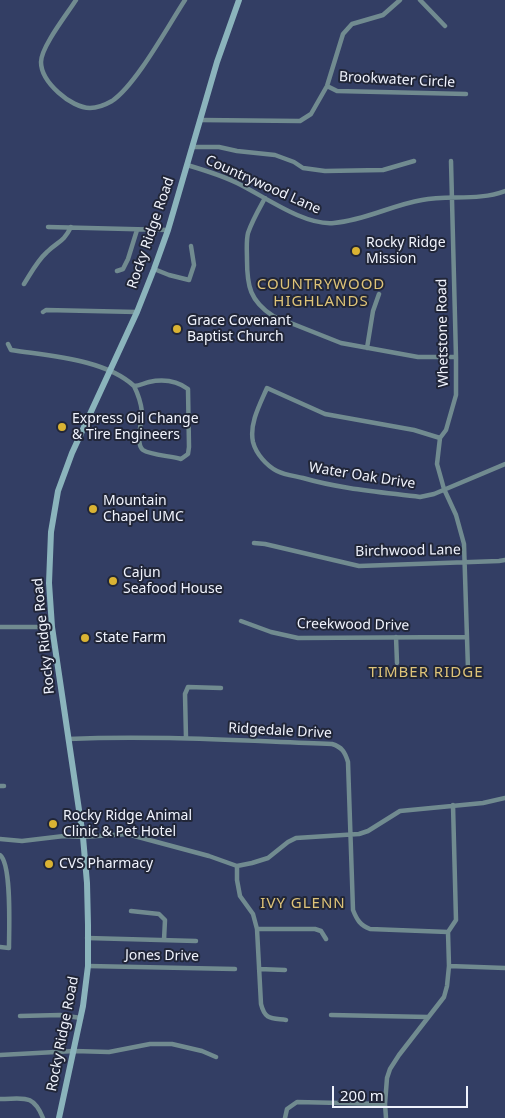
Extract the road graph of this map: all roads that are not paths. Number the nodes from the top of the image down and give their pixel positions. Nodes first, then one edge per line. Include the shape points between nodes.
1 (76, 0) edge
2 (185, 0) edge
3 (239, 0) edge
4 (400, 0) edge
5 (420, 0) edge
6 (445, 26) dead end
7 (327, 86) junction
8 (466, 94) dead end
9 (200, 120) junction
10 (193, 147) junction
11 (414, 161) dead end
12 (450, 161) dead end
13 (187, 164) junction
14 (505, 191) edge
15 (451, 197) junction
16 (265, 198) junction
17 (48, 227) dead end
18 (71, 227) junction
19 (137, 230) junction
20 (168, 230) junction
21 (191, 246) dead end
22 (154, 269) junction
23 (117, 271) dead end
24 (24, 284) dead end
25 (379, 294) dead end
26 (43, 312) dead end
27 (137, 312) junction
28 (8, 344) dead end
29 (367, 348) junction
30 (456, 357) junction
31 (109, 372) junction
32 (134, 386) junction
33 (440, 438) junction
34 (505, 464) edge
35 (444, 489) junction
36 (254, 543) dead end
37 (505, 560) edge
38 (464, 562) junction
39 (241, 621) dead end
40 (0, 627) edge
41 (52, 627) junction
42 (396, 637) junction
43 (466, 637) junction
44 (397, 664) dead end
45 (468, 669) dead end
46 (221, 688) dead end
47 (186, 738) junction
48 (68, 739) junction
49 (505, 798) edge
50 (453, 805) junction
51 (350, 834) junction
52 (83, 837) junction
53 (0, 839) edge
54 (0, 855) edge
55 (237, 866) junction
56 (131, 911) dead end
57 (257, 929) junction
58 (448, 932) junction
59 (87, 938) junction
60 (326, 939) dead end
61 (164, 940) junction
62 (196, 940) dead end
63 (0, 947) edge
64 (88, 966) junction
65 (449, 966) junction
66 (505, 968) edge
67 (235, 969) dead end
68 (258, 969) junction
69 (285, 970) dead end
70 (331, 1015) dead end
71 (20, 1016) dead end
72 (428, 1017) junction
73 (81, 1018) junction
74 (286, 1020) dead end
75 (74, 1051) junction
76 (0, 1054) edge
77 (216, 1057) dead end
78 (0, 1099) edge
79 (385, 1104) junction
80 (43, 1118) edge
81 (59, 1118) edge
82 (285, 1118) edge
83 (386, 1118) edge

1 - 2 street via 43,50 41,61 46,78 61,95 75,105 92,108 111,102 121,94
3 - 9 main road, Rocky Ridge Road
4 - 7 street via 383,15 352,24 343,34
5 - 6 street
7 - 8 street, Brookwater Circle via 337,91
7 - 9 street via 311,114 300,121
9 - 10 main road, Rocky Ridge Road
10 - 11 street via 275,154 303,168 325,171 382,170
10 - 13 main road, Rocky Ridge Road
12 - 15 street, Whetstone Road
13 - 16 street, Countrywood Lane via 224,177
13 - 20 main road, Rocky Ridge Road
14 - 15 street, Countrywood Lane via 494,196
15 - 16 street, Countrywood Lane via 416,201 360,219 323,223 306,219
15 - 30 street, Whetstone Road
16 - 29 street via 247,242 248,286 256,302 273,316 340,343
17 - 18 street
18 - 19 street
18 - 24 street via 65,239 42,257
19 - 20 street
19 - 23 street via 128,259 123,269
20 - 22 main road, Rocky Ridge Road
21 - 22 street via 194,265 190,280
22 - 27 main road, Rocky Ridge Road
25 - 29 street
26 - 27 street
27 - 31 main road, Rocky Ridge Road
28 - 31 street via 11,350 91,363
29 - 30 street via 418,357
30 - 33 street, Whetstone Road via 456,395 446,430
31 - 32 street via 125,378
31 - 41 main road, Rocky Ridge Road via 58,491 51,532
32 - 32 street via 142,413 138,442 141,449 181,459 188,454 188,389 166,380
33 - 35 street, Whetstone Road via 437,464
33 - 35 street, Water Oak Drive via 414,430 325,414 267,388 252,429 257,452 278,472 325,485 420,497
34 - 35 street, Water Oak Drive
35 - 38 street, Whetstone Road via 461,529
36 - 38 street, Birchwood Lane via 359,566
37 - 38 street, Birchwood Lane
38 - 43 street, Whetstone Road
39 - 42 street, Creekwood Drive via 298,638
40 - 41 street
41 - 48 main road, Rocky Ridge Road
42 - 43 street, Creekwood Drive
42 - 44 street
43 - 45 street, Whetstone Road
46 - 47 street via 188,687 185,694
47 - 48 street, Ridgedale Drive
47 - 51 street, Ridgedale Drive via 338,746 348,762
48 - 52 main road, Rocky Ridge Road
49 - 50 street
50 - 51 street via 400,810 368,831
50 - 58 street via 456,920
51 - 55 street via 296,838 268,858
51 - 58 street, Ridgedale Drive via 353,910 357,920 370,929
52 - 53 street via 22,841
52 - 55 street via 127,834
52 - 59 main road, Rocky Ridge Road
54 - 63 street via 6,861 9,948
55 - 57 street via 240,896
56 - 61 street via 159,914 164,920
57 - 60 street via 315,929 321,931
57 - 68 street
58 - 65 street
59 - 61 street
59 - 64 main road, Rocky Ridge Road
61 - 62 street
64 - 67 street, Jones Drive
64 - 73 main road, Rocky Ridge Road
65 - 66 street
65 - 72 street via 444,997
68 - 69 street
68 - 74 street via 263,1013 268,1018
70 - 72 street
71 - 73 street
72 - 79 street via 390,1069
73 - 75 main road, Rocky Ridge Road
75 - 76 street
75 - 77 street via 109,1052 150,1044 172,1044
75 - 81 main road, Rocky Ridge Road
78 - 80 street via 29,1099 38,1106
79 - 82 street via 296,1102 287,1109
79 - 83 street

